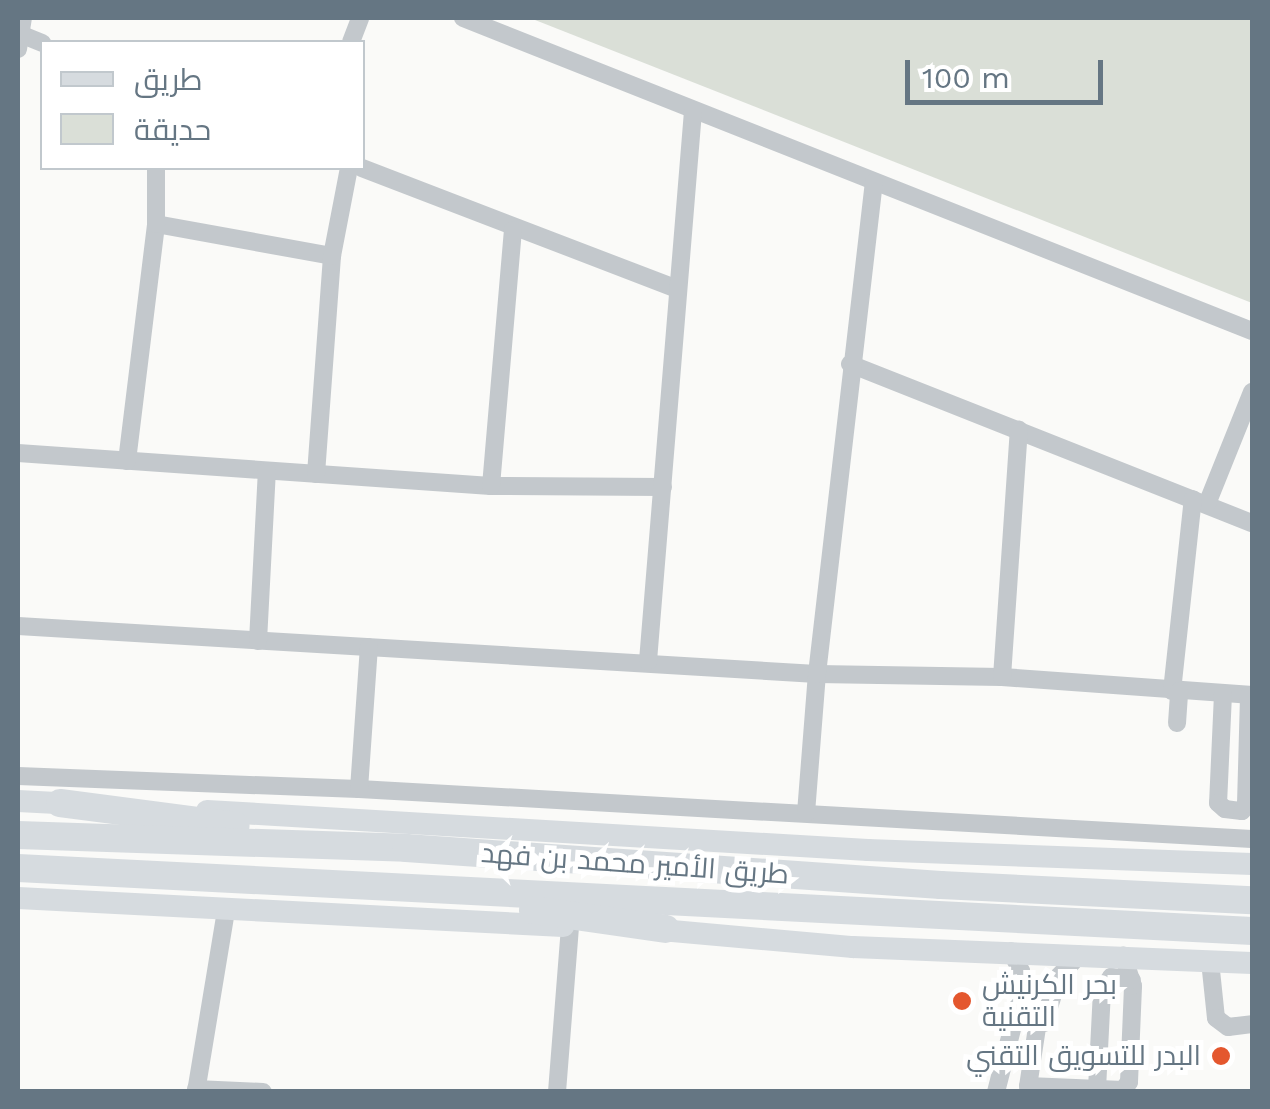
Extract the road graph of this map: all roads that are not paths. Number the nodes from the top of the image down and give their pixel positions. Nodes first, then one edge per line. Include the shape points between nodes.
1 (463, 18) edge
2 (693, 111) junction
3 (365, 169) edge
4 (156, 170) edge
5 (349, 170) edge
6 (874, 182) junction
7 (156, 224) junction
8 (513, 230) junction
9 (332, 256) junction
10 (677, 289) junction
11 (1252, 331) edge
12 (850, 364) junction
13 (1252, 392) edge
14 (1019, 430) junction
15 (18, 454) edge
16 (127, 461) junction
17 (266, 471) junction
18 (316, 474) junction
19 (491, 486) junction
20 (663, 487) junction
21 (1200, 502) junction
22 (1252, 522) edge
23 (18, 626) edge
24 (258, 641) junction
25 (369, 647) junction
26 (648, 661) junction
27 (817, 674) junction
28 (1002, 677) junction
29 (1175, 691) junction
30 (1222, 694) junction
31 (1251, 695) edge
32 (1177, 723) dead end
33 (18, 776) edge
34 (360, 789) junction
35 (18, 801) edge
36 (60, 803) junction
37 (806, 813) junction
38 (18, 834) edge
39 (1252, 838) edge
40 (406, 848) junction
41 (1252, 864) edge
42 (18, 868) edge
43 (248, 880) junction
44 (18, 898) edge
45 (1252, 900) edge
46 (226, 911) junction
47 (570, 926) junction
48 (666, 929) junction
49 (1252, 930) edge
50 (1011, 950) junction
51 (1080, 954) junction
52 (1123, 956) junction
53 (1210, 960) junction
54 (1252, 962) edge
55 (1132, 980) junction
56 (1018, 1006) junction
57 (1252, 1024) edge
58 (1027, 1089) edge
59 (1096, 1089) junction
60 (196, 1090) edge
61 (262, 1092) edge
62 (557, 1092) edge
63 (996, 1092) edge

1 - 2 street
2 - 6 street
2 - 10 street
3 - 8 street
4 - 7 street
5 - 9 street
6 - 11 street
6 - 12 street
7 - 9 street
7 - 16 street
8 - 10 street
8 - 19 street
9 - 18 street
10 - 20 street
12 - 14 street
12 - 27 street
13 - 21 street
14 - 21 street
14 - 28 street
15 - 16 street
16 - 17 street
17 - 18 street
17 - 24 street
18 - 19 street
19 - 20 street
20 - 26 street
21 - 22 street
21 - 29 street
23 - 24 street
24 - 25 street
25 - 26 street
25 - 34 street
26 - 27 street
27 - 28 street
27 - 37 street
28 - 29 street
29 - 30 street
29 - 32 street
30 - 31 street
30 - 31 street via 1218,803 1242,810
33 - 34 street
34 - 37 street
35 - 36 main road
36 - 40 highway
36 - 41 main road via 868,850
37 - 39 street
38 - 40 highway, طريق الأمير محمد بن فهد
40 - 45 highway, طريق الأمير محمد بن فهد
42 - 43 highway, طريق الأمير محمد بن فهد
43 - 48 highway
43 - 49 highway, طريق الأمير محمد بن فهد
44 - 46 main road
46 - 47 main road
46 - 60 street
47 - 48 main road
47 - 62 street
48 - 50 main road via 853,947
50 - 51 main road
50 - 56 street via 1021,971
51 - 52 main road
51 - 58 street via 1059,976
52 - 53 main road
52 - 55 street
53 - 54 main road
53 - 57 street via 1216,1018 1228,1026
55 - 59 street via 1110,977 1102,990
55 - 59 street via 1128,1082 1123,1090
56 - 58 street via 1035,994 1040,1008
56 - 63 street
58 - 59 street
60 - 61 street

